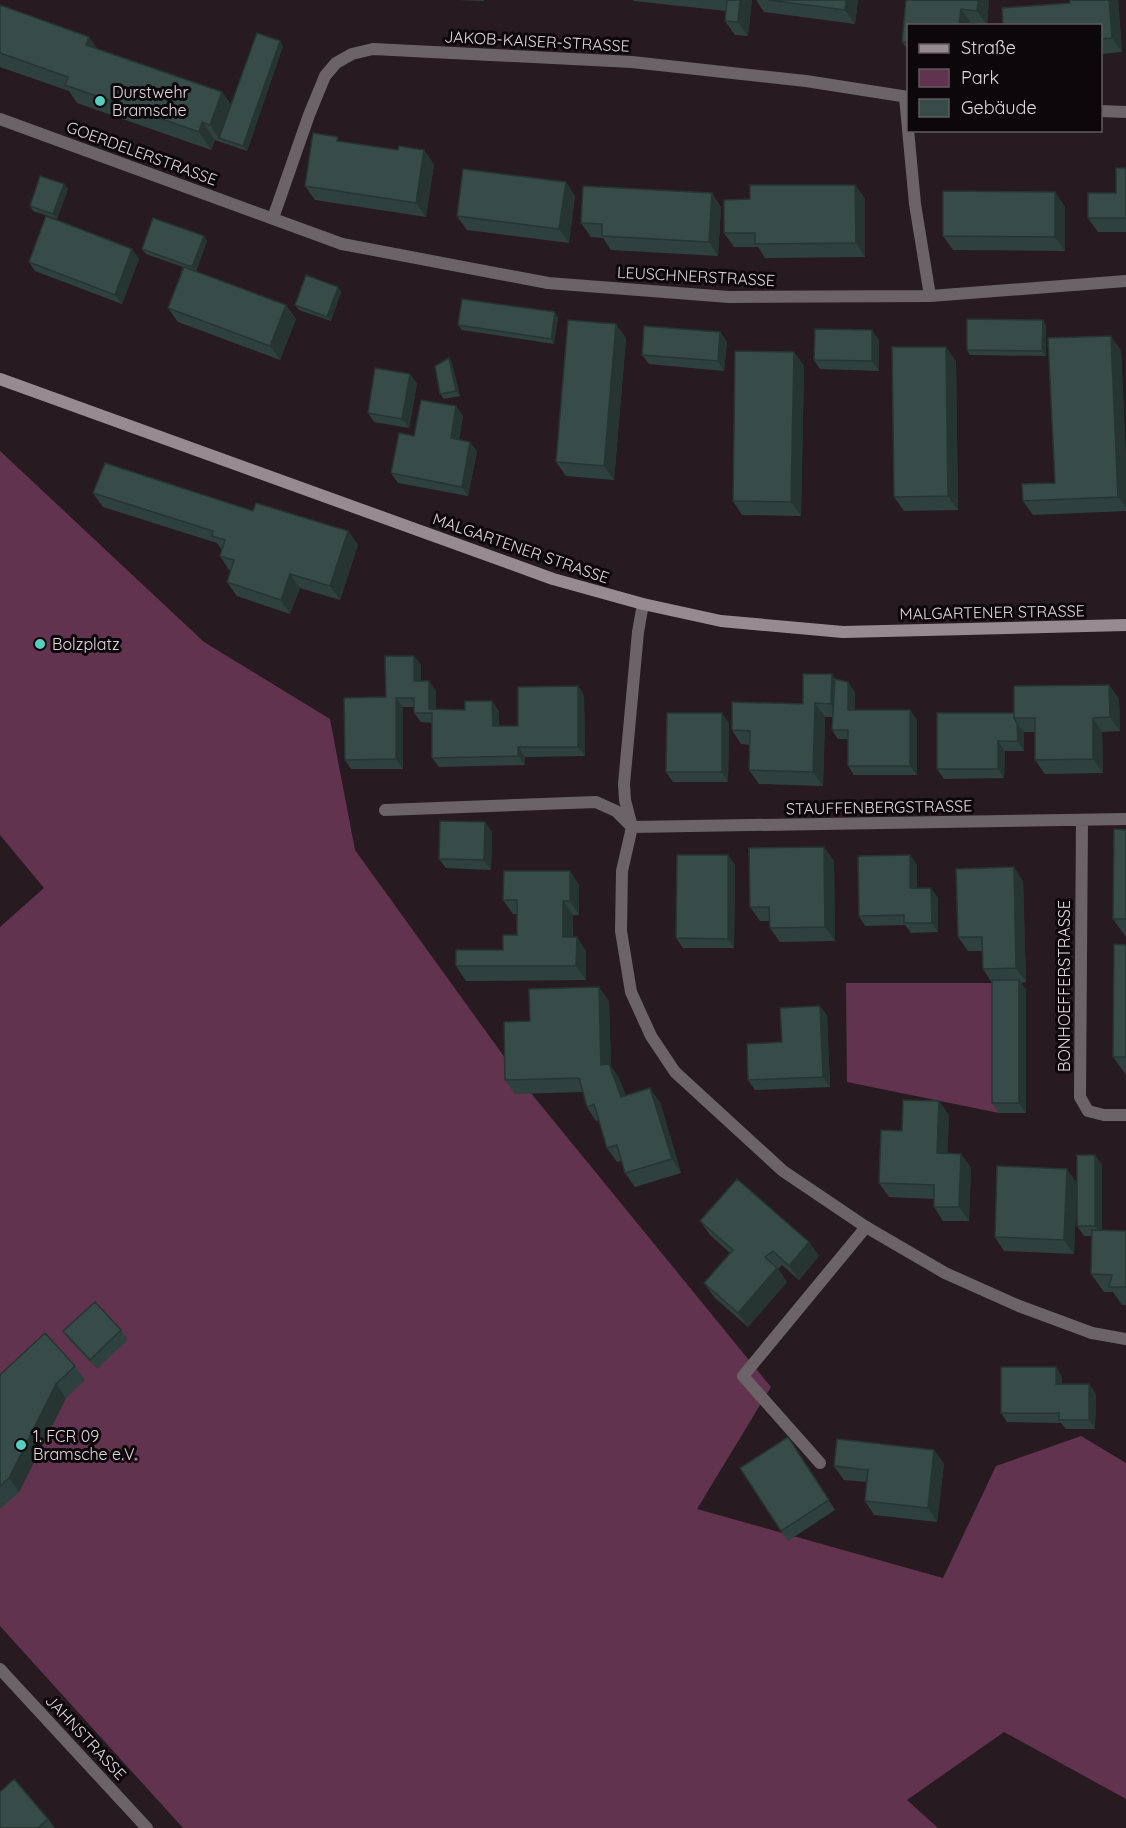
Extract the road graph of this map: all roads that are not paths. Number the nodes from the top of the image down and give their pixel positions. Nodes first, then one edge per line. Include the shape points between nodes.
1 (907, 97) edge
2 (1102, 111) edge
3 (1126, 112) edge
4 (0, 118) edge
5 (910, 132) edge
6 (273, 219) junction
7 (1126, 280) edge
8 (930, 296) junction
9 (0, 379) edge
10 (643, 604) junction
11 (1126, 625) edge
12 (386, 810) dead end
13 (1126, 819) edge
14 (1082, 820) junction
15 (632, 827) junction
16 (1126, 1115) edge
17 (866, 1227) junction
18 (1126, 1339) edge
19 (820, 1463) dead end
20 (0, 1669) edge
21 (147, 1828) edge

1 - 6 street, JAKOB-KAISER-STRASSE via 806,81 632,62 373,49 336,63 325,76
2 - 3 street
4 - 6 street, GOERDELERSTRASSE
5 - 8 street, JAKOB-KAISER-STRASSE via 915,204
6 - 8 street, LEUSCHNERSTRASSE via 342,244 548,283 729,297
7 - 8 street, LEUSCHNERSTRASSE
9 - 10 street, MALGARTENER STRASSE via 553,579
10 - 11 street, MALGARTENER STRASSE via 721,621 843,632
10 - 15 street via 624,784
12 - 15 street via 596,802 616,811
13 - 14 street, STAUFFENBERGSTRASSE
14 - 15 street, STAUFFENBERGSTRASSE
14 - 16 street, BONHOEFFERSTRASSE via 1080,1097 1088,1111
15 - 17 street via 622,870 621,931 631,992 651,1036 675,1072 783,1171
17 - 18 street via 945,1273 1019,1306 1092,1333
17 - 19 street via 743,1376
20 - 21 street, JAHNSTRASSE

